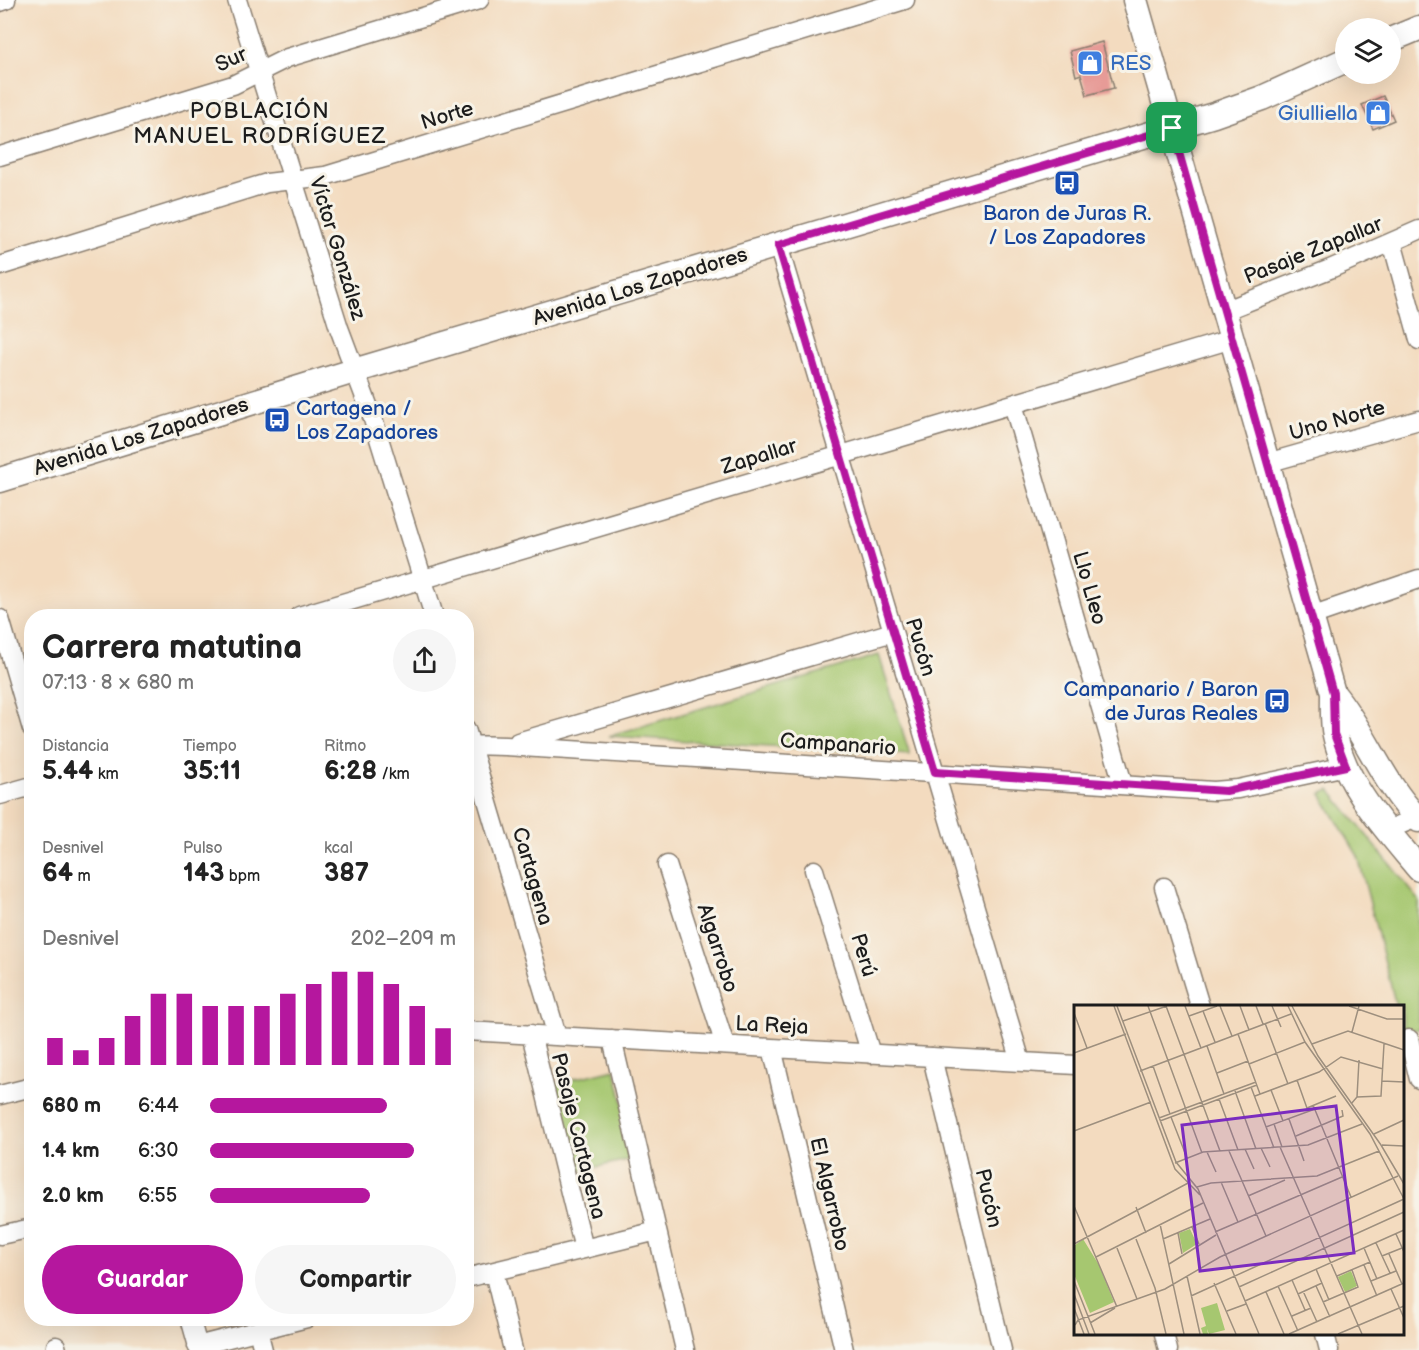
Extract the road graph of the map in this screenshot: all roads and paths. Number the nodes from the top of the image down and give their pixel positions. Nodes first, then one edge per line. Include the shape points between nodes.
1 (6, 0) edge
2 (237, 0) edge
3 (479, 0) edge
4 (905, 0) edge
5 (1135, 0) edge
6 (0, 2) edge
7 (1419, 28) edge
8 (1401, 35) edge
9 (1335, 65) edge
10 (259, 71) junction
11 (1172, 128) junction
12 (0, 156) edge
13 (293, 180) junction
14 (1419, 230) edge
15 (1392, 242) junction
16 (778, 245) junction
17 (0, 266) edge
18 (1224, 310) junction
19 (1232, 339) junction
20 (1419, 340) edge
21 (354, 370) junction
22 (1013, 404) junction
23 (1419, 420) edge
24 (840, 455) junction
25 (1267, 463) junction
26 (0, 480) edge
27 (1419, 579) edge
28 (423, 580) junction
29 (323, 609) edge
30 (432, 609) edge
31 (1311, 616) junction
32 (0, 619) edge
33 (893, 632) junction
34 (24, 688) edge
35 (1333, 693) junction
36 (474, 741) edge
37 (506, 746) junction
38 (474, 760) edge
39 (1346, 766) junction
40 (935, 772) junction
41 (1123, 784) junction
42 (24, 788) edge
43 (0, 795) edge
44 (1418, 819) edge
45 (1387, 830) junction
46 (667, 865) dead end
47 (1419, 869) edge
48 (814, 870) dead end
49 (1164, 886) dead end
50 (1200, 1005) edge
51 (474, 1031) edge
52 (531, 1034) junction
53 (556, 1036) junction
54 (612, 1039) junction
55 (1410, 1039) edge
56 (725, 1045) junction
57 (772, 1048) junction
58 (871, 1054) junction
59 (932, 1057) junction
60 (1021, 1062) junction
61 (1074, 1065) edge
62 (1419, 1079) edge
63 (24, 1089) edge
64 (0, 1095) edge
65 (24, 1230) edge
66 (657, 1230) junction
67 (0, 1235) edge
68 (584, 1249) junction
69 (494, 1272) junction
70 (474, 1276) edge
71 (192, 1326) edge
72 (277, 1326) edge
73 (258, 1331) junction
74 (1164, 1335) edge
75 (1325, 1335) edge
76 (198, 1348) edge
77 (263, 1350) edge
78 (513, 1350) edge
79 (685, 1350) edge
80 (844, 1350) edge
81 (1002, 1350) edge
82 (1168, 1350) edge
83 (1329, 1350) edge

1 - 6 street
2 - 10 street, Víctor González
3 - 10 street, Sur via 287,58
4 - 13 street, Norte via 325,176
5 - 11 main road
7 - 8 main road
9 - 11 main road, Avenida Los Zapadores via 1262,98
10 - 12 street, Sur via 233,85
10 - 13 street, Víctor González
11 - 16 main road, Avenida Los Zapadores
11 - 18 main road
13 - 17 street, Norte via 267,183
13 - 21 street, Víctor González
14 - 15 street, Pasaje Zapallar
15 - 18 street, Pasaje Zapallar
15 - 20 street
16 - 21 main road, Avenida Los Zapadores
16 - 24 street, Pucón
18 - 19 main road
19 - 22 street, Zapallar
19 - 25 main road
21 - 26 main road, Avenida Los Zapadores
21 - 28 street
22 - 24 street, Zapallar
22 - 41 street, Llo Lleo
23 - 25 street, Uno Norte
24 - 28 street, Zapallar
24 - 33 street, Pucón
25 - 31 main road
27 - 31 street
28 - 29 street, Zapallar
28 - 30 street
31 - 35 main road
32 - 34 street
33 - 37 street, Campanario
33 - 40 street, Pucón
35 - 39 main road via 1334,734
35 - 44 main road via 1355,722 1386,780
36 - 37 street, Campanario
37 - 40 street, Campanario
38 - 53 street, Cartagena
39 - 41 street, Campanario via 1226,791
39 - 45 main road
40 - 41 street, Campanario
40 - 60 street, Pucón
42 - 43 street
44 - 45 street
45 - 47 main road
46 - 56 street, Algarrobo
48 - 58 street, Perú
49 - 50 street
51 - 52 street, La Reja
52 - 53 street, La Reja
52 - 68 street, Pasaje Cartagena
53 - 54 street, La Reja
54 - 56 street, La Reja
54 - 66 street
55 - 62 street
56 - 57 street, La Reja
57 - 58 street, La Reja
57 - 80 street, El Algarrobo
58 - 59 street, La Reja
59 - 60 street, La Reja
59 - 81 street, Pucón
60 - 61 street, La Reja
63 - 64 street
65 - 67 street
66 - 68 street
66 - 79 street
68 - 69 street
69 - 70 street
69 - 78 street
71 - 76 street
72 - 73 street
73 - 76 street
73 - 77 street
74 - 82 street
75 - 83 street

